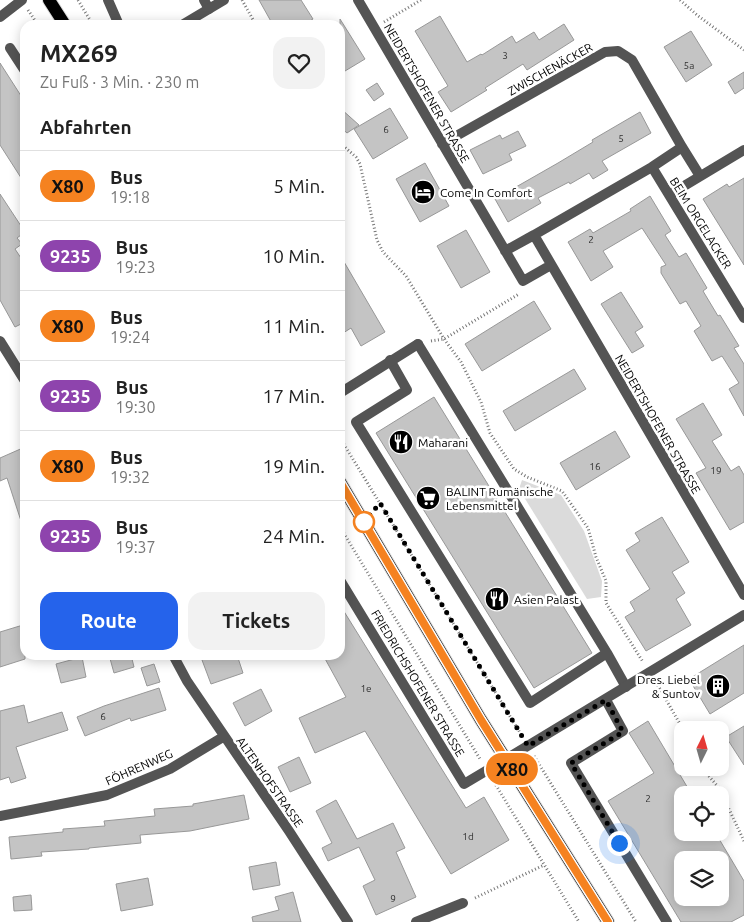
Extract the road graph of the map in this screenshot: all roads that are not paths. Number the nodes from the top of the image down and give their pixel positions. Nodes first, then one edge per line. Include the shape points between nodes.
1 (22, 0) edge
2 (49, 0) edge
3 (108, 0) edge
4 (224, 0) edge
5 (358, 0) edge
6 (207, 4) edge
7 (0, 17) edge
8 (62, 20) edge
9 (117, 20) edge
10 (188, 20) edge
11 (10, 48) dead end
12 (20, 63) edge
13 (442, 144) junction
14 (682, 148) junction
15 (744, 150) edge
16 (652, 167) junction
17 (700, 176) junction
18 (668, 195) junction
19 (534, 235) junction
20 (505, 252) junction
21 (551, 265) junction
22 (744, 318) edge
23 (0, 341) edge
24 (390, 360) junction
25 (20, 373) edge
26 (345, 386) edge
27 (345, 490) edge
28 (345, 588) edge
29 (744, 595) edge
30 (744, 616) edge
31 (607, 653) junction
32 (176, 660) edge
33 (626, 686) junction
34 (606, 700) junction
35 (224, 737) junction
36 (506, 759) junction
37 (0, 816) edge
38 (463, 903) road end
39 (348, 922) edge
40 (416, 922) edge
41 (608, 922) edge
42 (667, 922) edge

1 - 7 street
2 - 8 main road
3 - 9 street
4 - 6 street
5 - 13 street, NEIDERTSHOFENER STRASSE
6 - 10 street
11 - 12 street
13 - 14 street, ZWISCHENÄCKER via 605,52 618,51 632,60
13 - 20 street, NEIDERTSHOFENER STRASSE
14 - 16 street
14 - 17 street, ZWISCHENÄCKER
15 - 17 street
16 - 18 street, BEIM ORGELACKER
16 - 19 street
17 - 18 street
18 - 22 street, BEIM ORGELACKER
19 - 20 street
19 - 21 street, NEIDERTSHOFENER STRASSE
20 - 21 street, NEIDERTSHOFENER STRASSE via 523,281
21 - 29 street, NEIDERTSHOFENER STRASSE
23 - 25 street
24 - 26 street
24 - 31 street via 418,344
24 - 31 street via 407,390 356,422 530,703
27 - 36 main road
28 - 36 street, FRIEDRICHSHOFENER STRASSE via 464,784
30 - 33 street, FRIEDRICHSHOFENER STRASSE
31 - 33 street
32 - 35 street, ALTENHOFSTRASSE
33 - 34 street, FRIEDRICHSHOFENER STRASSE
34 - 36 street, FRIEDRICHSHOFENER STRASSE
34 - 42 street via 623,732 571,763
35 - 37 street, FÖHRENWEG via 170,769 107,795
35 - 39 street, ALTENHOFSTRASSE
36 - 41 main road
38 - 40 street

